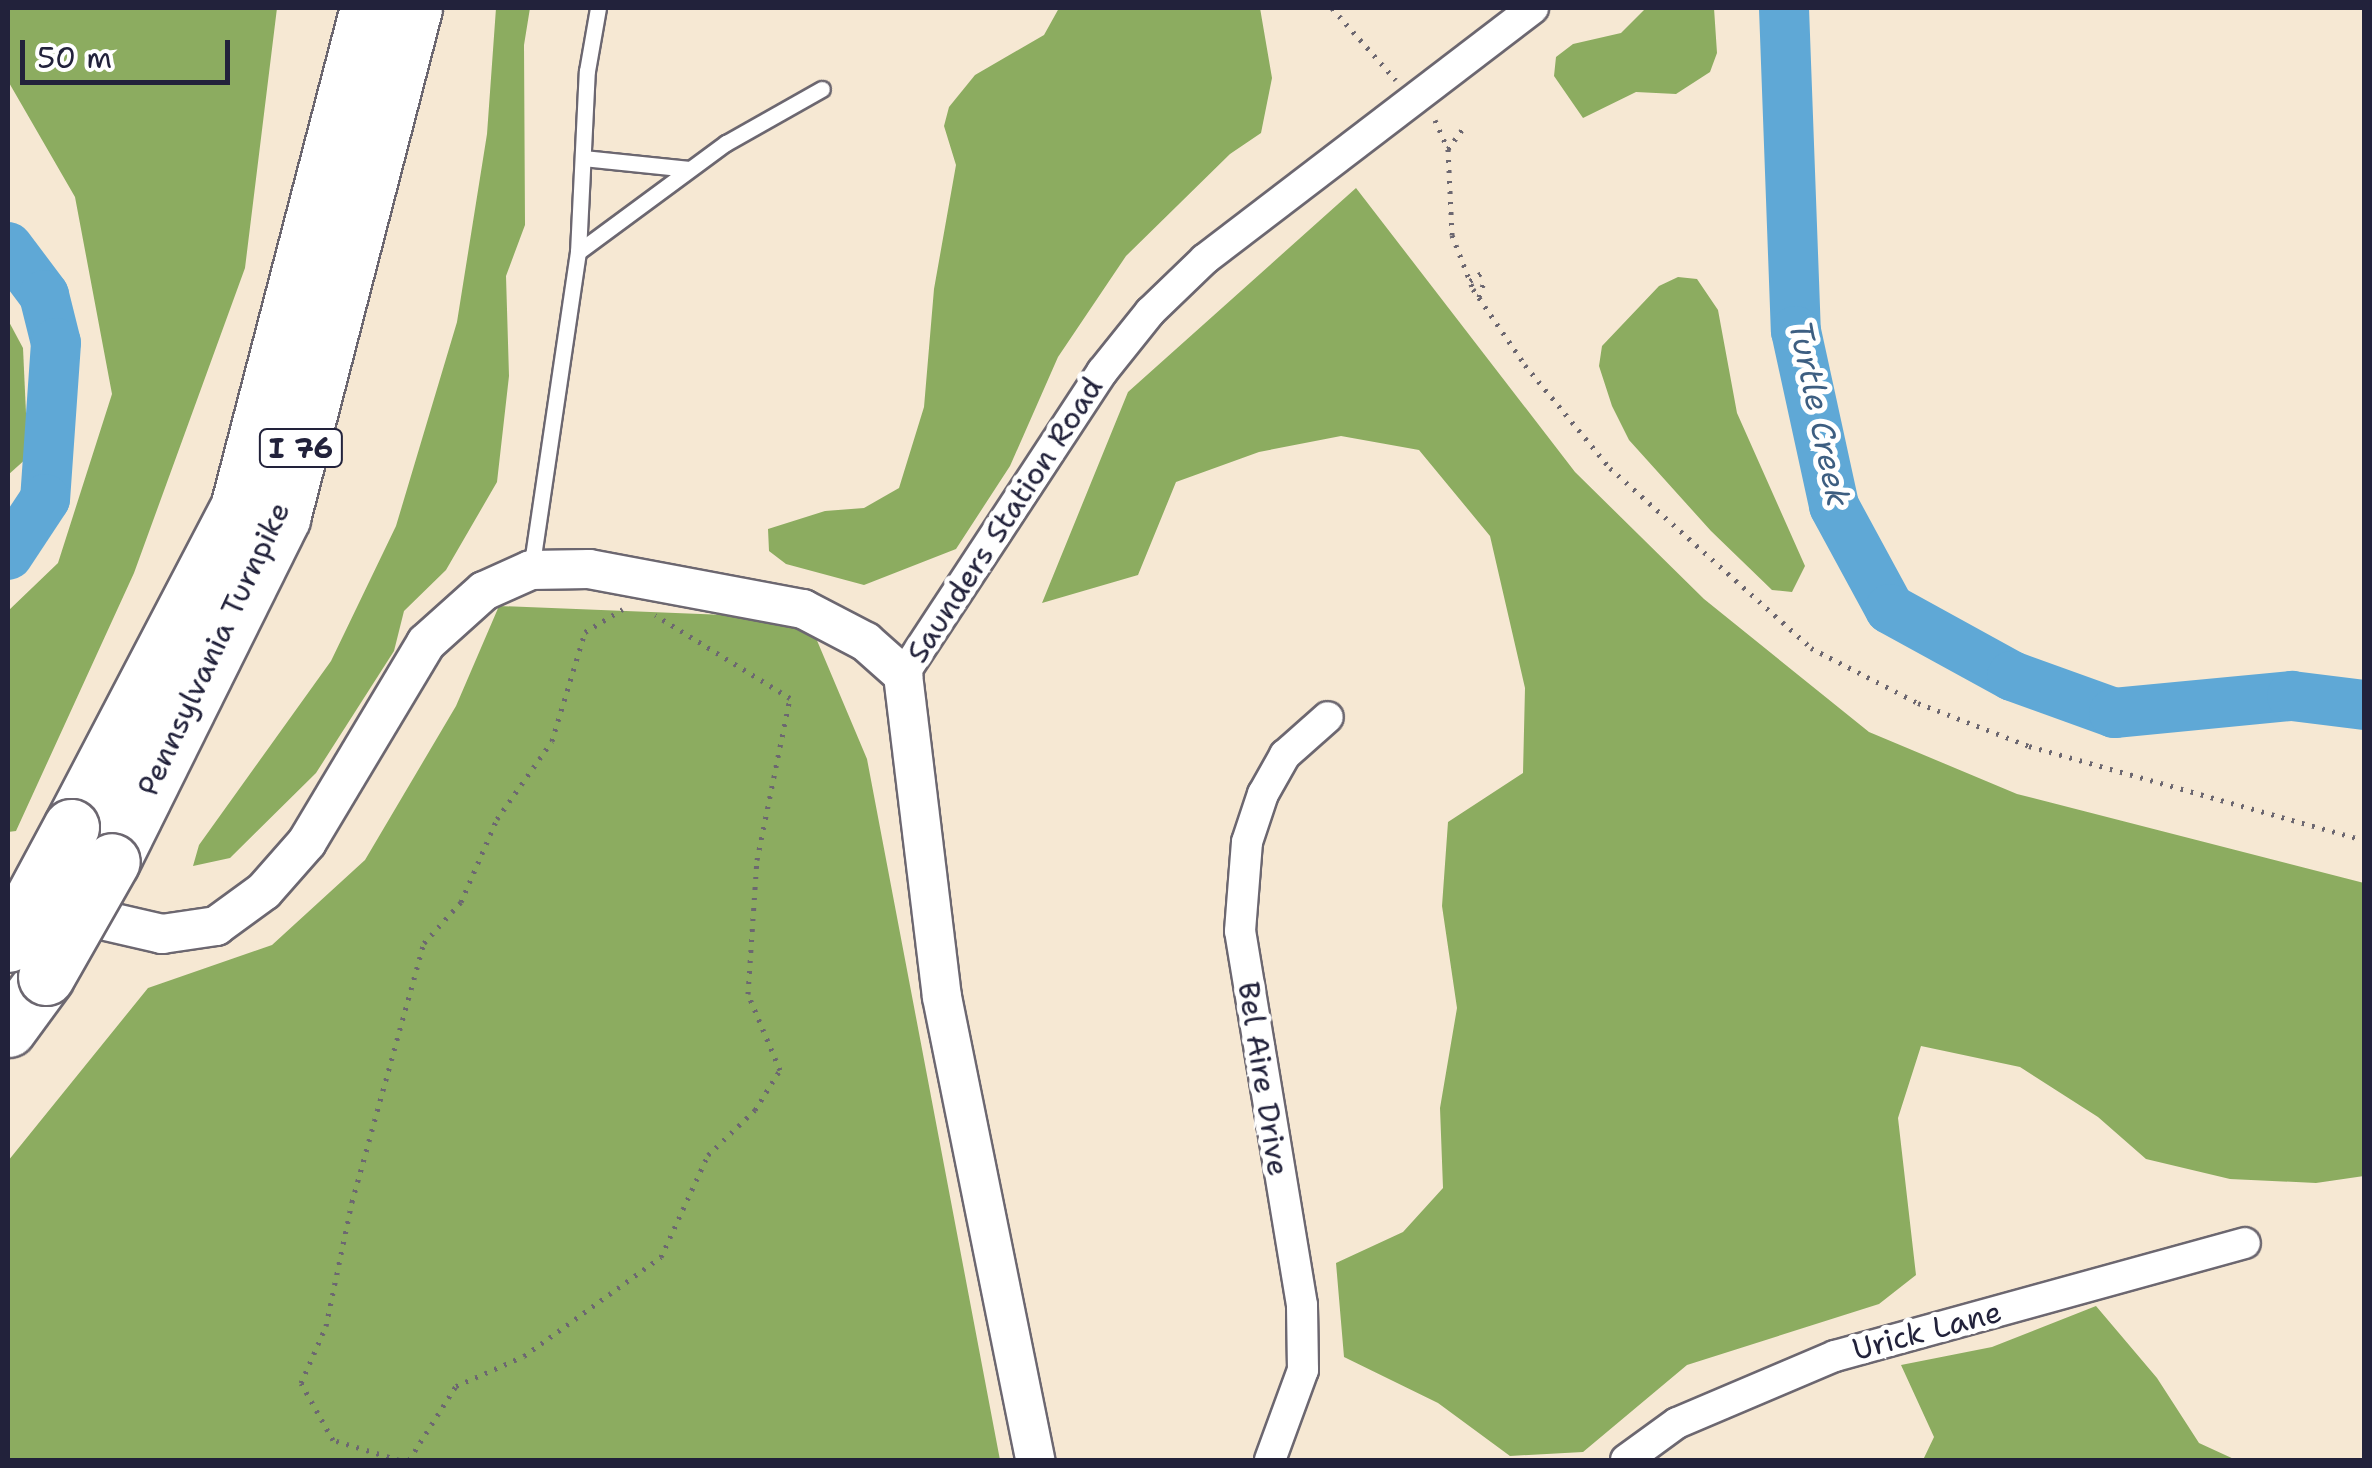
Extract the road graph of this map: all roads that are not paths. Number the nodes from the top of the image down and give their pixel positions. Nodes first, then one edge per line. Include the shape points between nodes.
1 (368, 8) edge
2 (414, 8) edge
3 (598, 8) edge
4 (1533, 8) edge
5 (822, 89) dead end
6 (583, 158) junction
7 (689, 169) junction
8 (578, 252) junction
9 (531, 570) junction
10 (902, 676) junction
11 (1328, 716) dead end
12 (8, 897) edge
13 (20, 955) edge
14 (8, 1029) edge
15 (2244, 1243) dead end
16 (1034, 1460) edge
17 (1270, 1460) edge
18 (1626, 1460) edge

1 - 13 highway, Pennsylvania Turnpike / I 76, bridge via 238,508 71,828
2 - 13 highway, Pennsylvania Turnpike / I 76, bridge via 282,518 112,862
3 - 6 lane
4 - 10 street, Saunders Station Road via 1204,259 1150,312 1102,372
5 - 7 lane
6 - 7 lane
6 - 8 lane
7 - 8 lane
8 - 9 lane
9 - 10 street via 589,569 803,609 866,642
9 - 12 street via 484,591 426,644 307,842 264,892 216,926 162,934
10 - 16 street, Saunders Station Road via 942,997
11 - 17 street, Bel Aire Drive via 1285,756 1262,794 1247,842 1240,931 1302,1305 1303,1370
13 - 14 highway, Pennsylvania Turnpike / I 76
15 - 18 street, Urick Lane via 1836,1356 1677,1423

